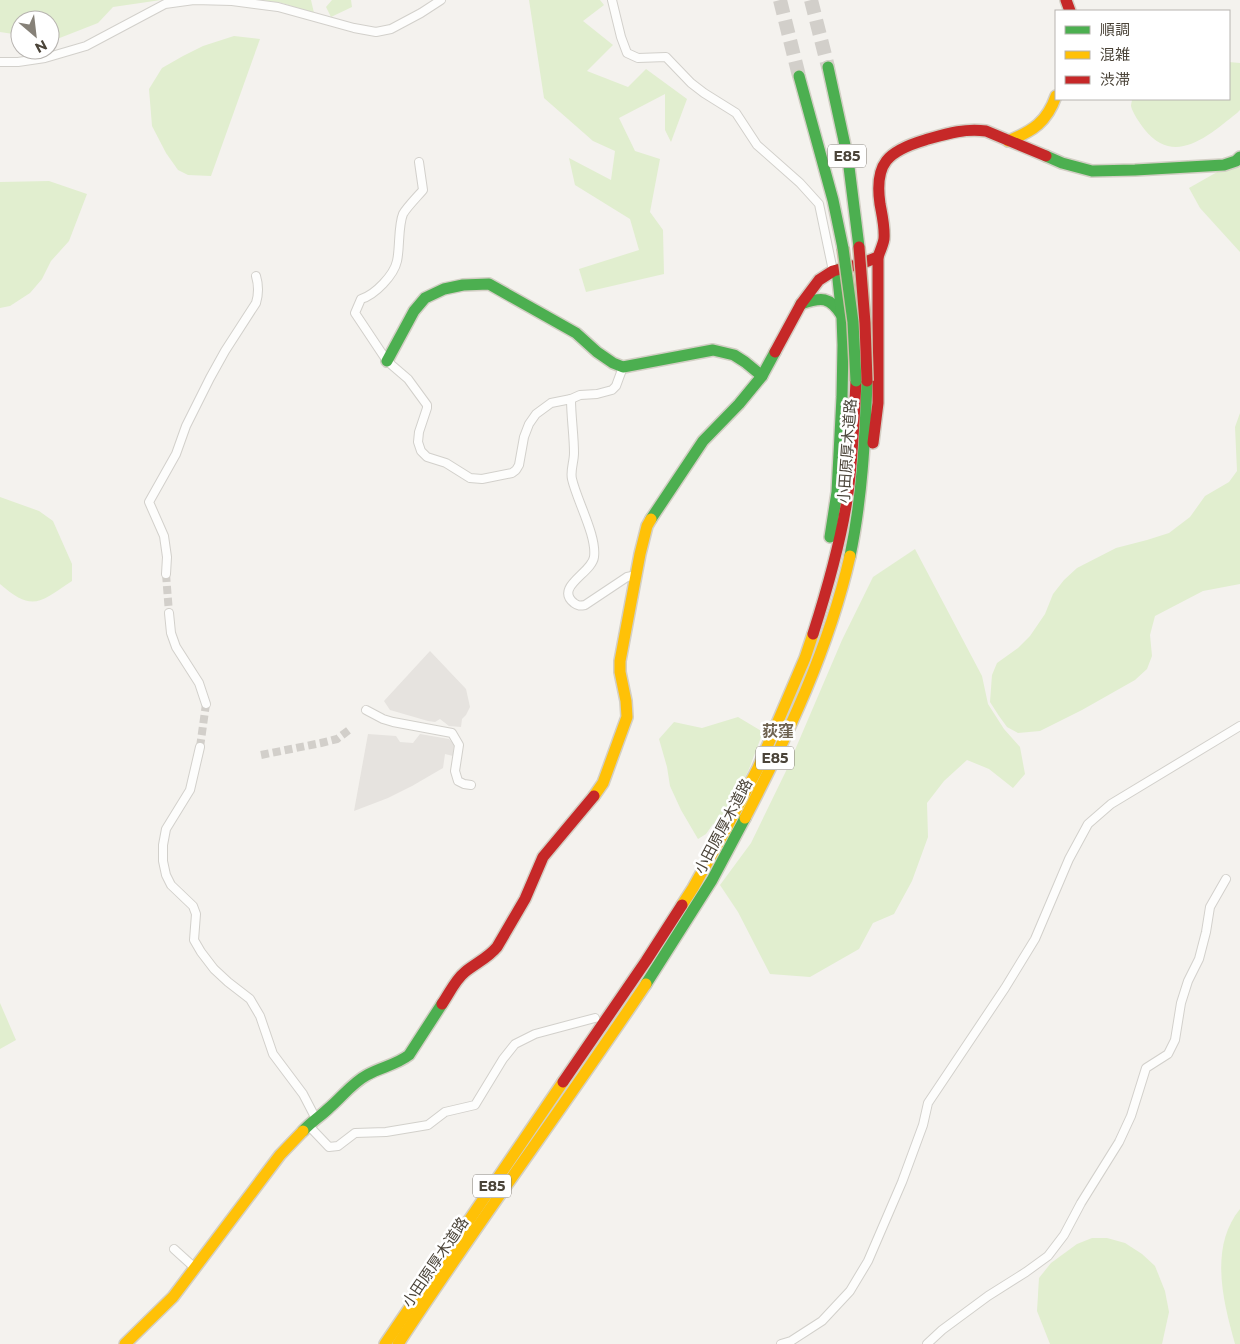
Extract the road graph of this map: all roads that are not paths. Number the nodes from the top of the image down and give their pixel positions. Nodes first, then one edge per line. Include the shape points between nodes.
1 (441, 0) edge
2 (612, 0) edge
3 (0, 62) edge
4 (828, 67) tunnel mouth
5 (799, 76) tunnel mouth
6 (1055, 99) edge
7 (1008, 141) junction
8 (1240, 157) edge
9 (419, 162) dead end
10 (878, 257) junction
11 (835, 271) junction
12 (256, 276) dead end
13 (801, 304) junction
14 (842, 317) junction
15 (387, 361) junction
16 (623, 367) junction
17 (762, 376) junction
18 (861, 381) junction
19 (570, 399) junction
20 (860, 501) junction
21 (166, 574) tunnel mouth
22 (637, 575) junction
23 (169, 613) tunnel mouth
24 (805, 658) junction
25 (206, 704) tunnel mouth
26 (366, 710) dead end
27 (1240, 726) edge
28 (200, 747) tunnel mouth
29 (472, 784) dead end
30 (1226, 879) dead end
31 (595, 1018) dead end
32 (567, 1088) junction
33 (312, 1122) junction
34 (174, 1249) dead end
35 (195, 1268) junction
36 (426, 1291) junction
37 (125, 1344) edge
38 (385, 1344) edge
39 (398, 1344) edge
40 (781, 1344) edge
41 (927, 1344) edge

1 - 3 street via 391,29 376,32 278,7 232,1 194,0 165,4 86,46 45,58
2 - 11 street via 627,53 638,58 666,57 691,83 736,113 757,145 819,204
4 - 18 main road, 小田原厚木道路 / E85, bridge via 848,159 859,247 865,323
5 - 18 main road, 小田原厚木道路 / E85, bridge via 844,248
6 - 7 main road via 1050,112 1040,123
7 - 8 main road via 1062,163 1092,171 1224,165
7 - 10 main road via 986,131 966,129 917,142 890,156 879,178 884,238
9 - 15 street via 423,190 403,214 397,261 378,290 361,299 355,313
10 - 11 main road
10 - 20 main road via 878,403 871,459
11 - 13 main road via 819,280
11 - 14 main road
12 - 21 street via 259,294 256,303 210,378 176,454 148,502 164,536
13 - 14 main road via 814,299 828,300
13 - 17 main road
14 - 24 main road via 837,492
15 - 16 main road via 414,311 426,298 444,289 489,284 576,333 597,352
15 - 19 street via 412,383 427,405 418,438 421,451 470,478 482,479 516,470 524,437 536,414 551,403
16 - 17 main road via 712,350 734,354
16 - 19 street via 612,390
17 - 22 main road via 703,441 651,519 644,534
18 - 20 main road, 小田原厚木道路 / E85 via 865,449
18 - 24 main road, 小田原厚木道路 / E85 via 836,552
19 - 22 street via 574,452 572,478 591,536 594,560 571,585 568,594 572,602 581,606 627,577
20 - 32 main road, 小田原厚木道路 / E85 via 834,614 790,726 751,808 699,901 652,974
22 - 33 main road via 620,661 627,717 598,792 543,857 525,899 497,947 459,978 409,1055 367,1075
23 - 25 street via 176,647 199,683
24 - 32 main road, 小田原厚木道路 / E85 via 758,768 728,828
26 - 29 street via 394,722 452,732 459,745 455,771 458,781
27 - 40 street via 1111,804 1088,824 1069,859 1035,939 928,1103 902,1182 868,1262 850,1291 822,1321
28 - 33 street via 190,790 166,829 162,845 166,875 171,885 193,906 196,914 194,940 201,952 221,976 250,999 260,1016 273,1054 303,1094
30 - 41 street via 1210,907 1199,959 1181,1002 1168,1054 1146,1068 1119,1142 1080,1203 1064,1235 1048,1256 988,1296
31 - 33 street via 535,1034 515,1044 475,1106 445,1112 428,1125 356,1133 338,1146 329,1146
32 - 36 main road, 小田原厚木道路 / E85
33 - 35 main road via 280,1154
34 - 35 street
35 - 37 main road via 173,1297
36 - 38 main road, 小田原厚木道路 / E85
36 - 39 main road, 小田原厚木道路 / E85

